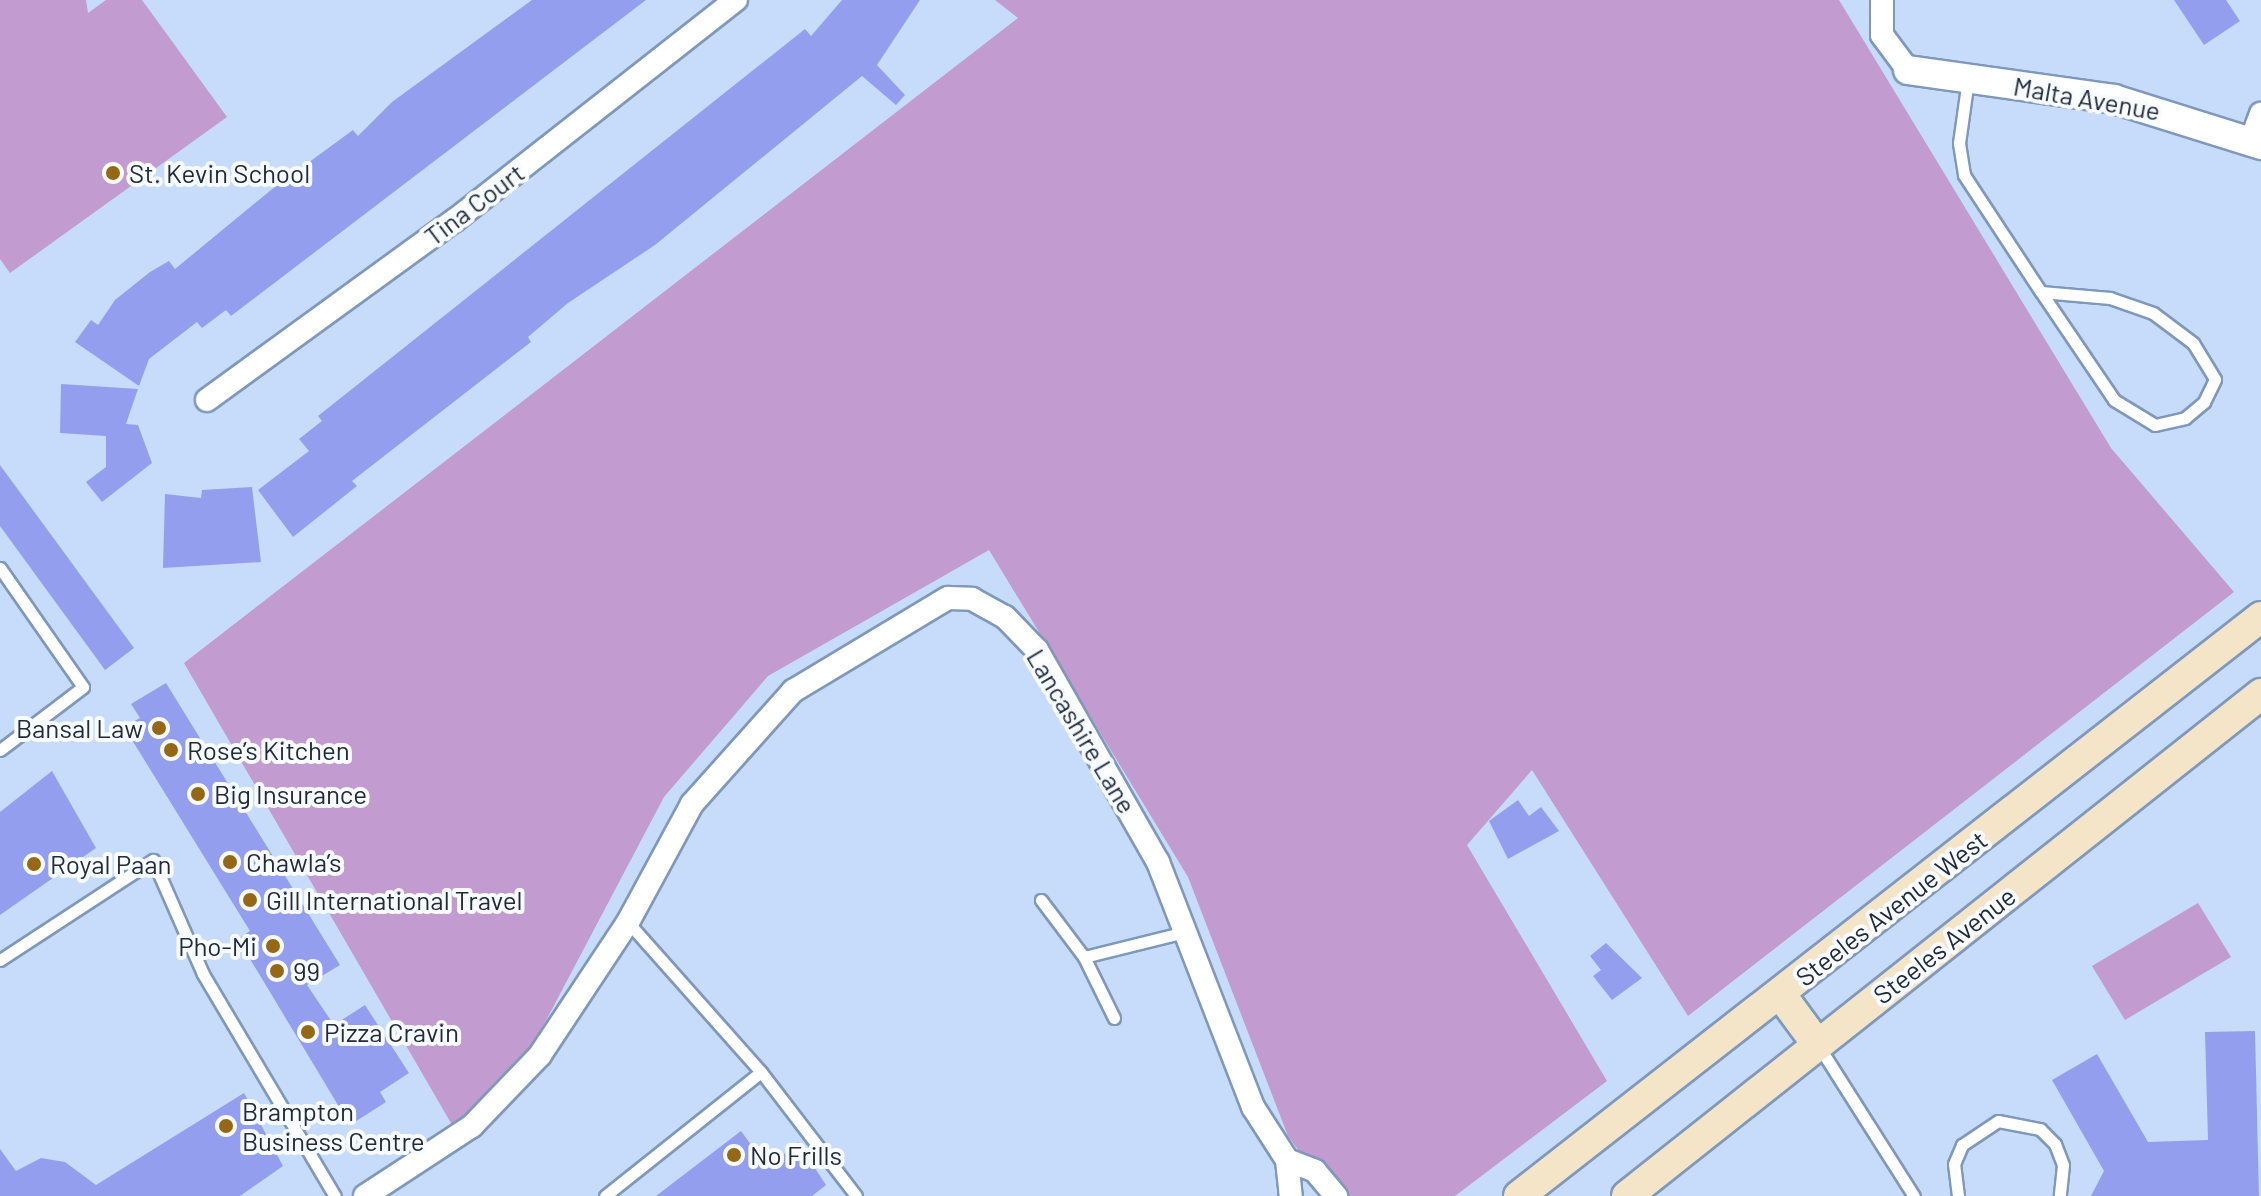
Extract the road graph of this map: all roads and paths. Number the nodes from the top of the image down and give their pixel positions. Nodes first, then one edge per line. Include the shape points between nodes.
1 (736, 0) edge
2 (1882, 0) edge
3 (1908, 70) joint
4 (1968, 78) junction
5 (2261, 114) edge
6 (2256, 143) edge
7 (2041, 292) junction
8 (207, 400) dead end
9 (0, 568) edge
10 (2261, 617) edge
11 (2261, 694) edge
12 (0, 750) edge
13 (1041, 900) dead end
14 (628, 922) junction
15 (1185, 932) junction
16 (1084, 957) junction
17 (0, 960) edge
18 (1781, 995) junction
19 (1114, 1018) dead end
20 (1817, 1044) junction
21 (761, 1072) junction
22 (1287, 1160) junction
23 (335, 1196) edge
24 (365, 1196) edge
25 (605, 1196) edge
26 (856, 1196) edge
27 (1291, 1196) edge
28 (1336, 1196) edge
29 (1519, 1196) edge
30 (1627, 1196) edge
31 (1914, 1196) edge
32 (1958, 1196) edge
33 (2060, 1196) edge

1 - 8 street, Tina Court via 455,220
2 - 3 street via 1882,35
3 - 4 street, Malta Avenue
4 - 6 street, Malta Avenue via 2114,99
4 - 7 lane via 1961,168
5 - 6 street
7 - 7 lane via 2114,400 2155,425 2185,418 2204,402 2215,379 2193,343 2153,313 2110,298
9 - 12 lane via 83,687
10 - 18 main road, Steeles Avenue West
11 - 20 main road, Steeles Avenue
13 - 16 lane
14 - 15 street, Lancashire Lane via 692,804 793,691 943,599 972,599 1005,617 1037,650 1158,862
14 - 21 lane
14 - 24 street, Lancashire Lane via 540,1055 482,1116
15 - 16 lane
15 - 22 street, Lancashire Lane via 1253,1107
16 - 19 lane
17 - 23 lane via 153,860 203,974
18 - 20 main road
18 - 29 main road, Steeles Avenue West
20 - 30 main road, Steeles Avenue
20 - 31 lane
21 - 25 lane
21 - 26 lane
22 - 27 street, Lancashire Lane
22 - 28 street, Lancashire Lane via 1315,1171
32 - 33 lane via 1954,1164 1962,1145 1978,1129 2009,1121 2040,1129 2055,1144 2063,1165

